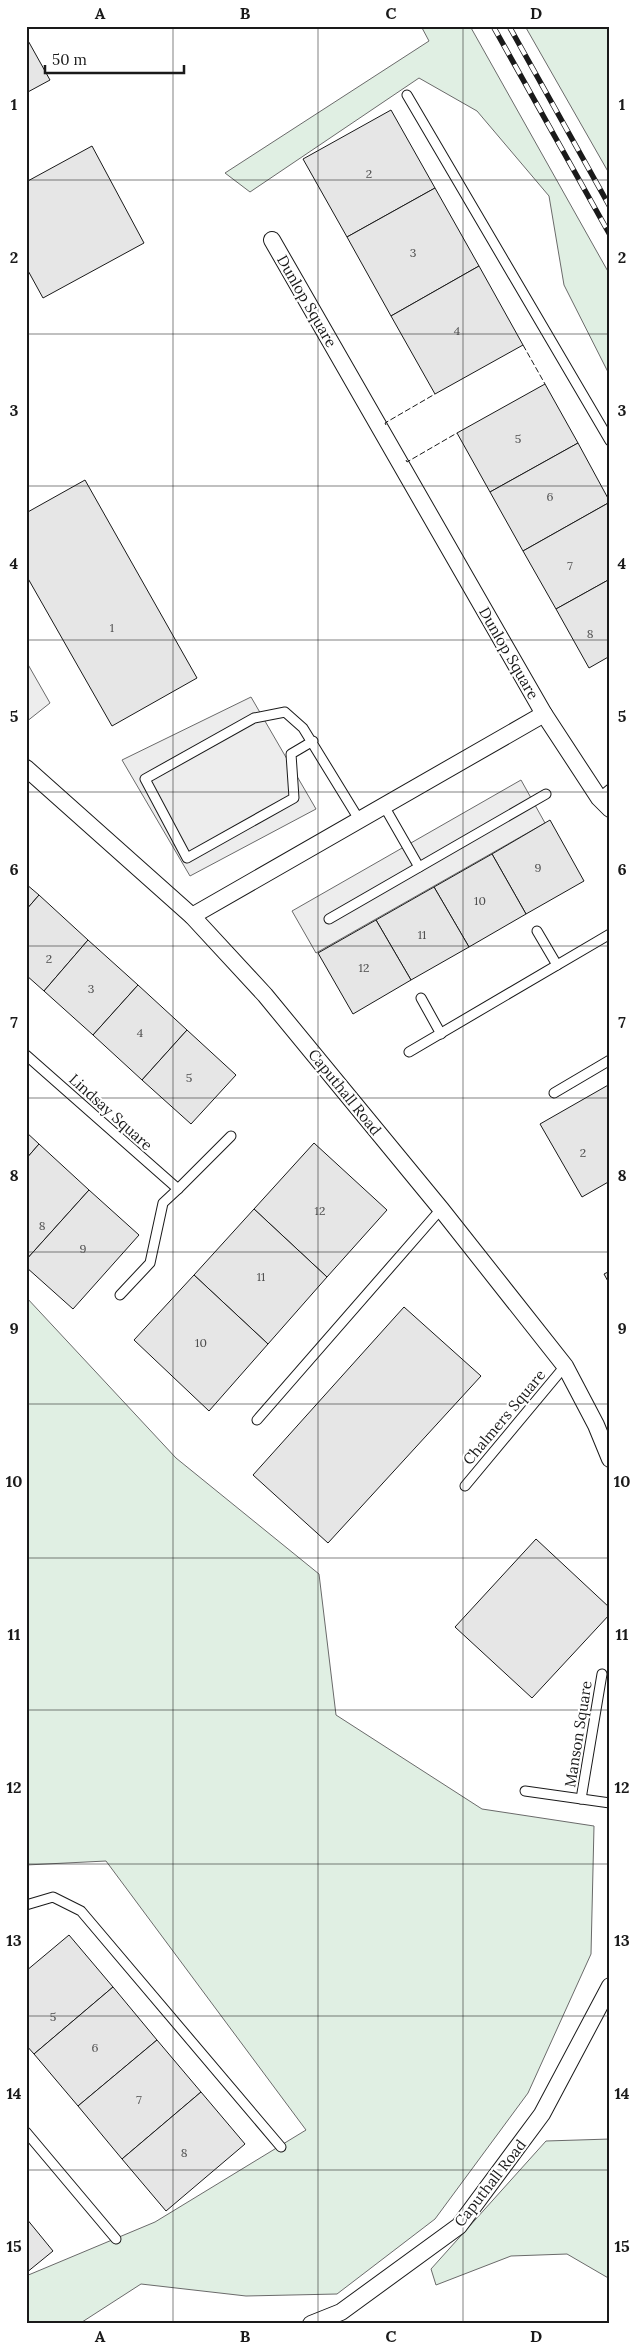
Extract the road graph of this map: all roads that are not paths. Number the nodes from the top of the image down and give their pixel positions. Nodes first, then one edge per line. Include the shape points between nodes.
1 (408, 95) dead end
2 (272, 240) dead end
3 (610, 441) edge
4 (544, 714) junction
5 (312, 741) junction
6 (26, 768) edge
7 (546, 794) dead end
8 (606, 799) edge
9 (384, 806) junction
10 (360, 821) junction
11 (419, 867) junction
12 (192, 916) junction
13 (329, 919) dead end
14 (537, 931) dead end
15 (610, 934) edge
16 (557, 965) junction
17 (421, 998) dead end
18 (441, 1034) junction
19 (408, 1052) dead end
20 (26, 1055) edge
21 (610, 1060) edge
22 (554, 1093) dead end
23 (231, 1136) dead end
24 (178, 1189) junction
25 (441, 1209) junction
26 (120, 1295) dead end
27 (565, 1366) junction
28 (257, 1420) dead end
29 (610, 1460) edge
30 (465, 1486) dead end
31 (602, 1674) dead end
32 (525, 1791) dead end
33 (581, 1799) junction
34 (610, 1803) edge
35 (26, 1905) edge
36 (610, 1986) edge
37 (26, 2132) edge
38 (281, 2146) dead end
39 (116, 2239) dead end
40 (311, 2324) edge

1 - 3 lane
2 - 4 street, Dunlop Square
4 - 8 street
4 - 9 street, Dunlop Square
5 - 5 lane via 285,712 254,718 145,779 187,858 294,798 291,754
5 - 10 lane
6 - 12 street, Caputhall Road
7 - 11 lane
9 - 10 street, Dunlop Square
9 - 11 lane
10 - 12 street, Dunlop Square
11 - 13 lane
12 - 25 street, Caputhall Road via 265,994
14 - 16 lane
15 - 16 lane
16 - 18 lane
17 - 18 lane
18 - 19 lane
20 - 24 lane, Lindsay Square
21 - 22 lane
23 - 24 lane
24 - 26 lane via 163,1203 150,1263
25 - 27 street, Caputhall Road
25 - 28 lane
27 - 29 street, Caputhall Road
27 - 30 lane, Chalmers Square
31 - 33 lane, Manson Square
32 - 33 lane, Manson Square
33 - 34 lane, Manson Square
35 - 38 lane via 53,1897 80,1911
36 - 40 street, Caputhall Road via 542,2114 459,2226 342,2312
37 - 39 lane

